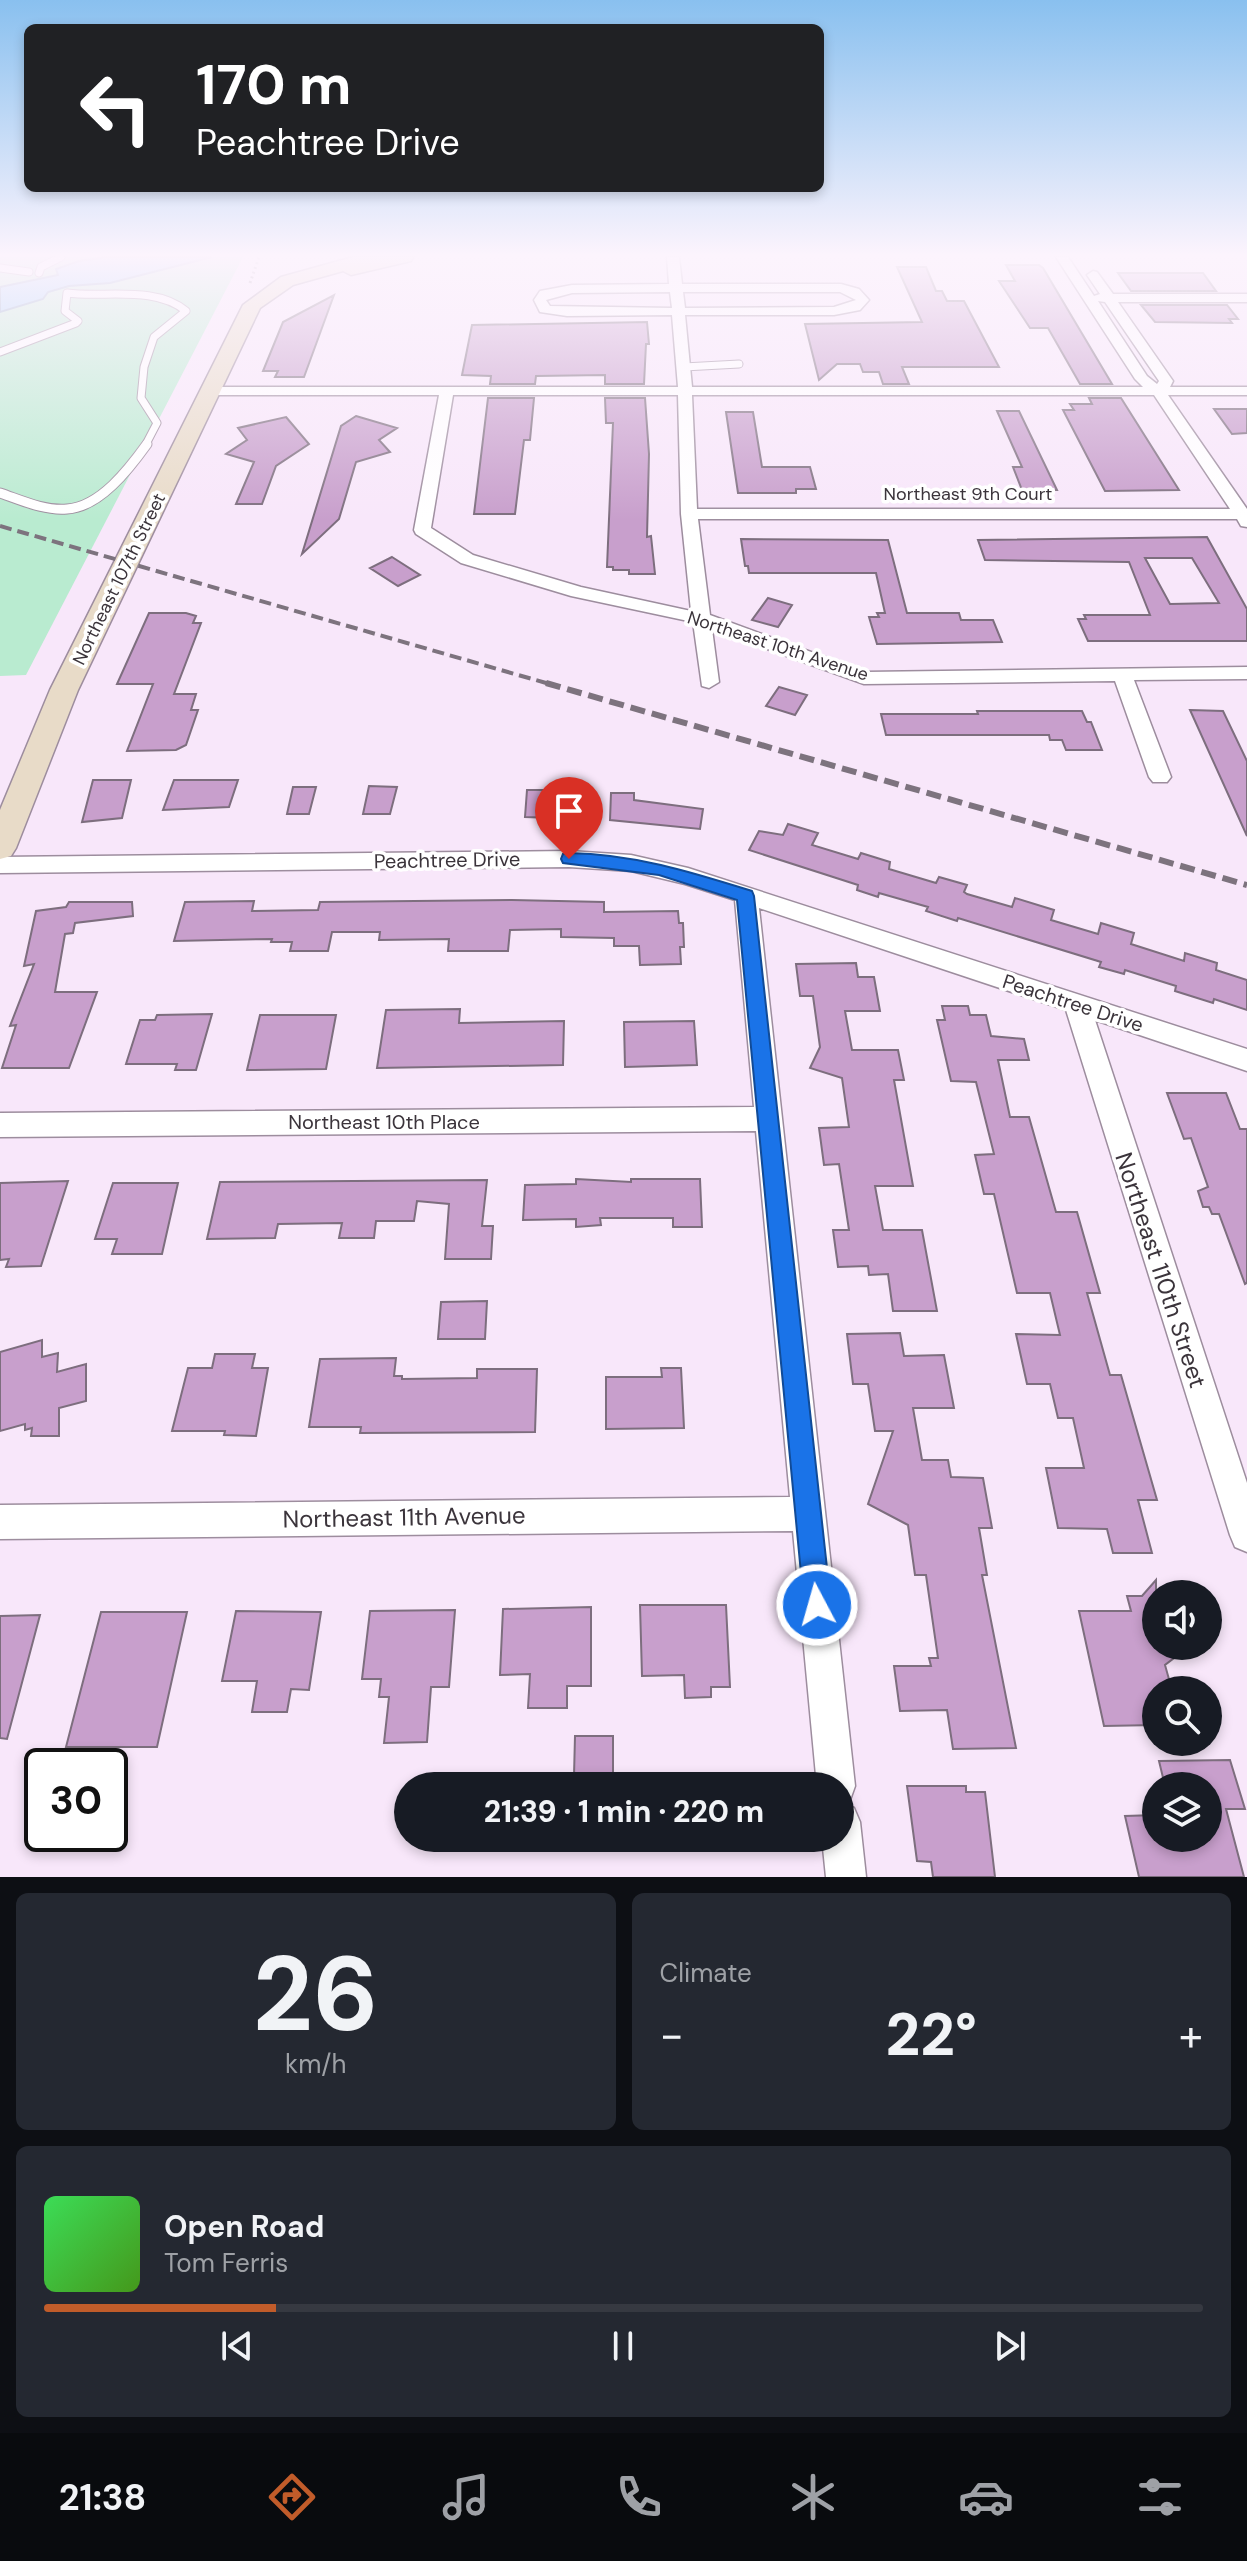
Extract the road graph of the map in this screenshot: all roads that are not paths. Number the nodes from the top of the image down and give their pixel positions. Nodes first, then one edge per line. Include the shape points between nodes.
1 (19, 345) edge
2 (151, 345) edge
3 (234, 345) edge
4 (682, 345) edge
5 (1119, 345) edge
6 (1141, 345) edge
7 (0, 352) edge
8 (739, 364) dead end
9 (684, 367) junction
10 (447, 390) junction
11 (685, 390) junction
12 (211, 391) junction
13 (1247, 391) edge
14 (1159, 392) junction
15 (0, 493) edge
16 (689, 514) junction
17 (1245, 517) edge
18 (703, 619) junction
19 (1247, 673) edge
20 (1123, 677) junction
21 (709, 682) dead end
22 (1160, 777) dead end
23 (0, 848) edge
24 (0, 865) edge
25 (746, 896) junction
26 (1077, 1005) junction
27 (1247, 1060) edge
28 (769, 1119) junction
29 (0, 1125) edge
30 (808, 1514) junction
31 (0, 1522) edge
32 (1247, 1535) edge
33 (835, 1772) edge
34 (843, 1852) edge
35 (846, 1877) edge

1 - 7 lane
2 - 15 lane via 141,398 157,423 143,452 106,492 90,504 66,510
3 - 12 street, Northeast 107th Street
4 - 9 street
5 - 14 street via 1142,379
6 - 14 street via 1166,381
8 - 9 lane
9 - 11 street
10 - 11 street
10 - 12 street
10 - 18 street, Northeast 10th Avenue via 422,530 467,559 577,592
11 - 14 street
11 - 16 street
12 - 23 street, Northeast 107th Street via 64,690
13 - 14 street
14 - 17 street
16 - 17 street, Northeast 9th Court
16 - 18 street
18 - 20 street, Northeast 10th Avenue via 864,678
18 - 21 street
19 - 20 street, Northeast 10th Avenue
20 - 22 street
24 - 25 street, Peachtree Drive via 603,860 660,869
25 - 26 street, Peachtree Drive
25 - 28 street
26 - 27 street, Peachtree Drive
26 - 32 street, Northeast 110th Street
28 - 29 street, Northeast 10th Place
28 - 30 street
30 - 31 street, Northeast 11th Avenue
30 - 33 street
34 - 35 street

